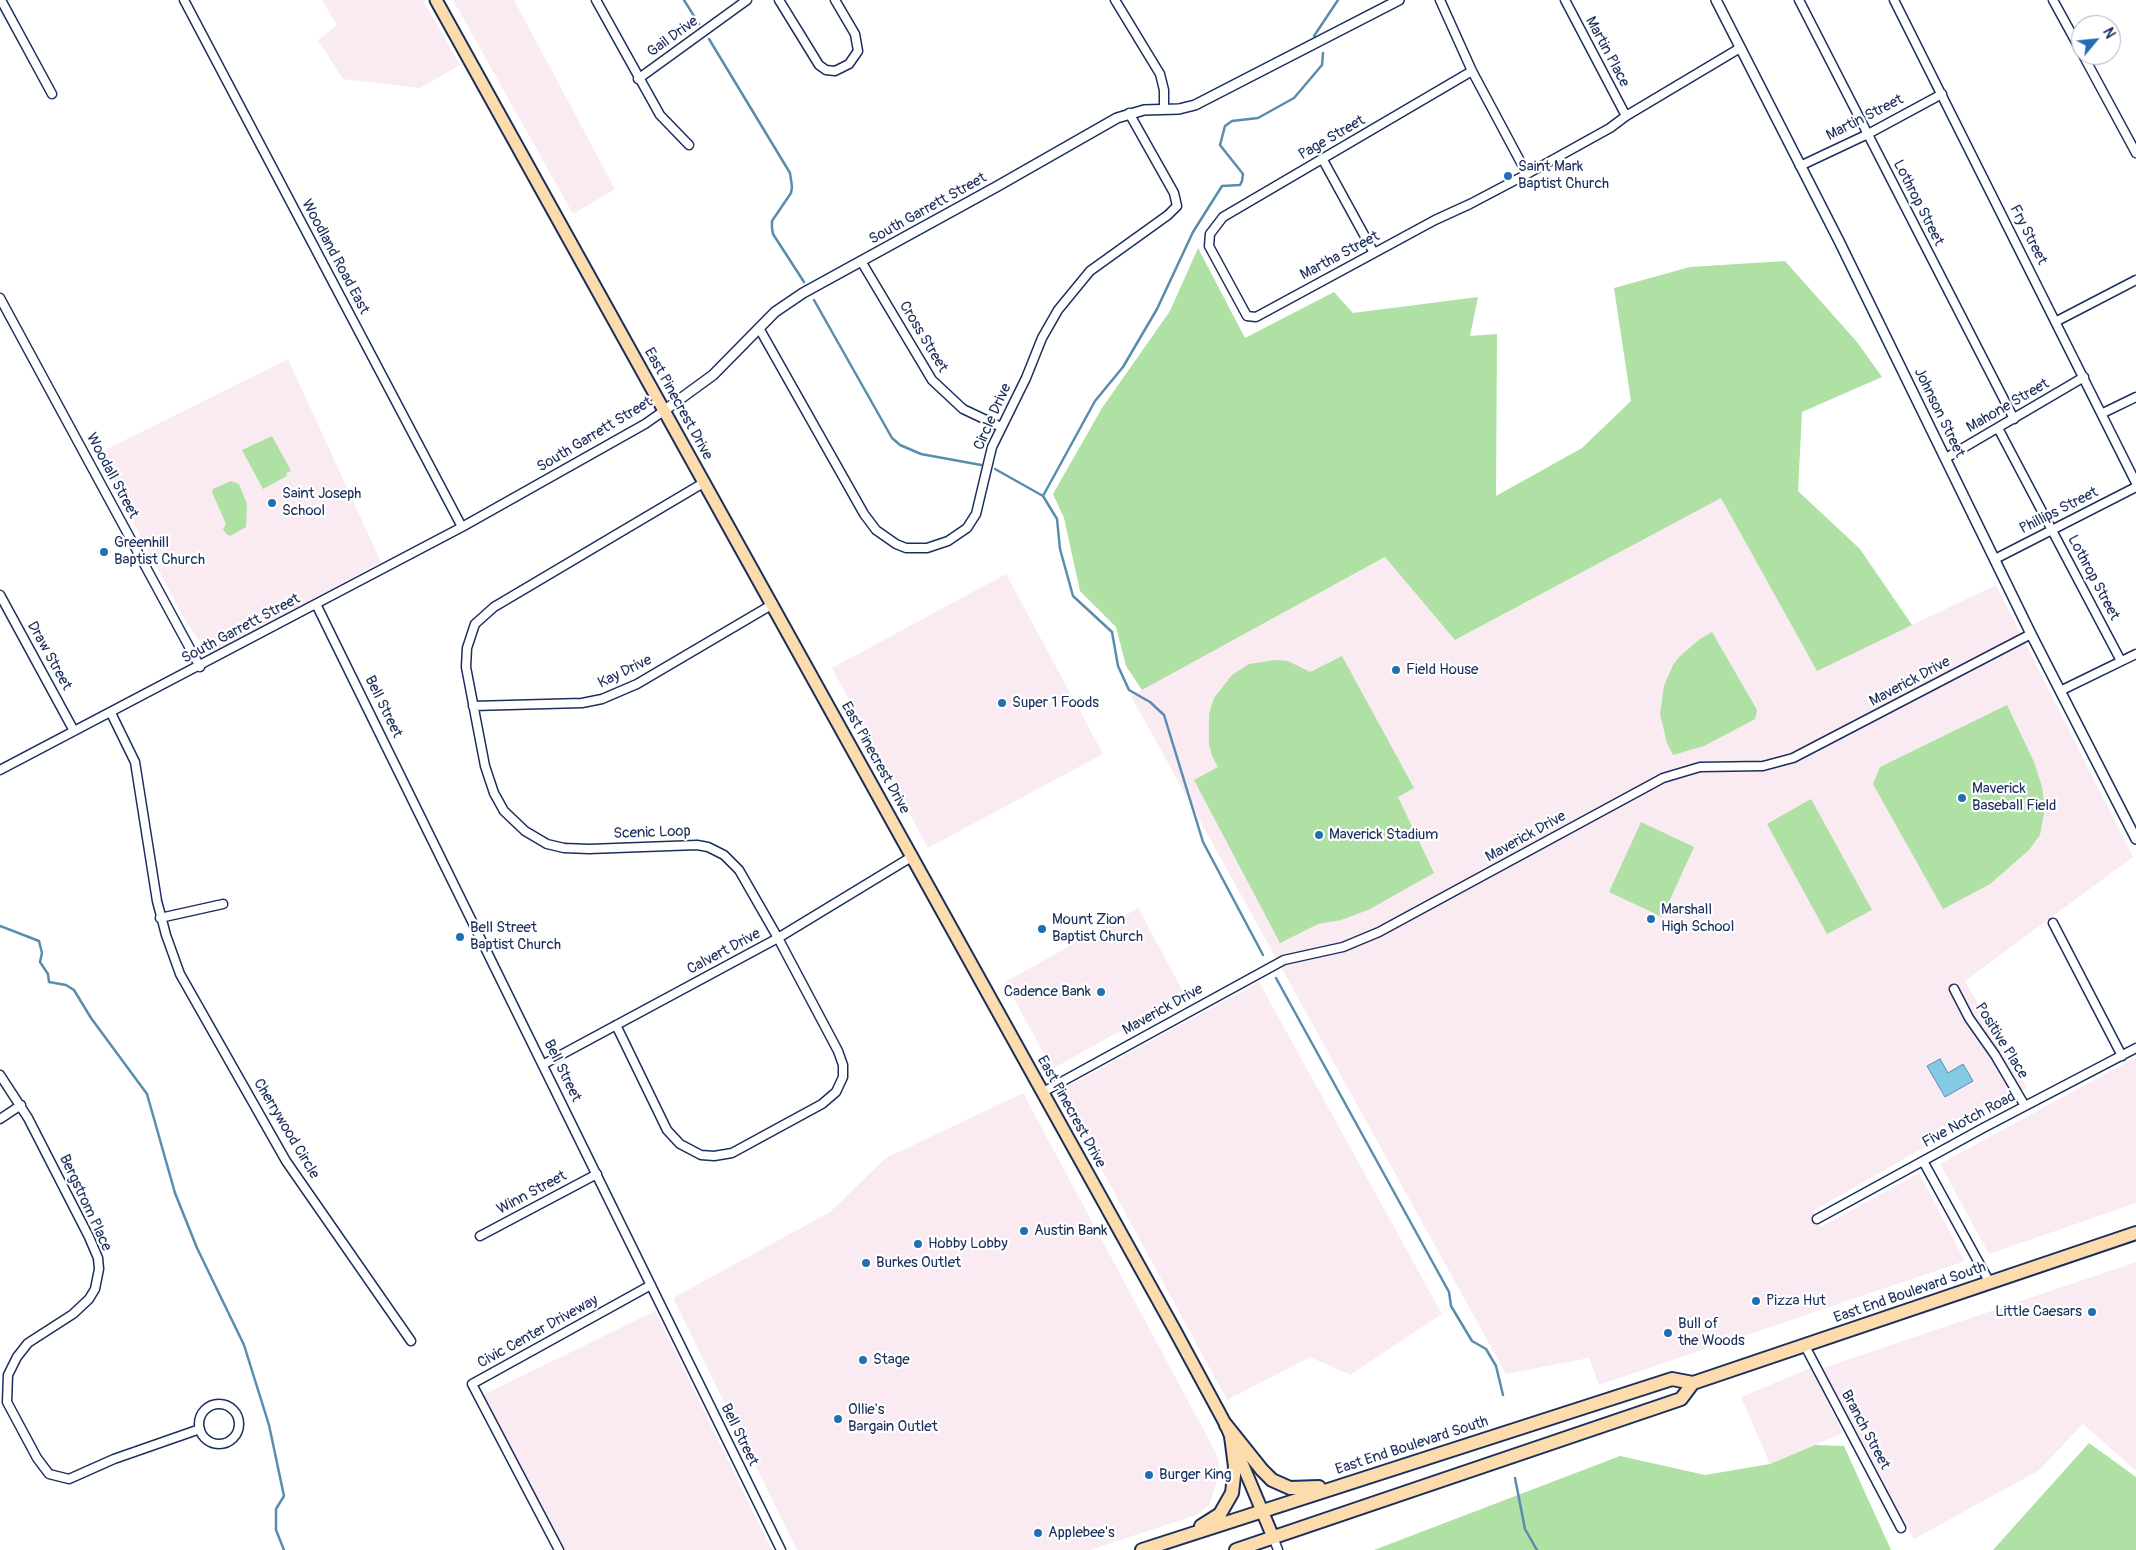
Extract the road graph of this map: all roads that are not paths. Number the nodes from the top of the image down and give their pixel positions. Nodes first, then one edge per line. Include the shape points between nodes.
1 (1, 0) edge
2 (184, 0) edge
3 (436, 0) edge
4 (596, 0) edge
5 (748, 0) edge
6 (779, 0) edge
7 (836, 0) edge
8 (1115, 0) edge
9 (1399, 0) edge
10 (1440, 0) edge
11 (1565, 0) edge
12 (1716, 0) edge
13 (1799, 0) edge
14 (1894, 0) edge
15 (2053, 0) edge
16 (2071, 33) edge
17 (1740, 48) junction
18 (2088, 65) edge
19 (1472, 71) junction
20 (638, 79) junction
21 (52, 94) dead end
22 (1942, 94) junction
23 (1164, 109) junction
24 (1129, 114) junction
25 (1626, 116) junction
26 (1868, 134) junction
27 (689, 145) dead end
28 (2136, 153) edge
29 (1323, 160) junction
30 (1800, 166) junction
31 (1527, 174) junction
32 (1210, 234) joint
33 (1374, 253) junction
34 (861, 261) junction
35 (2136, 280) edge
36 (0, 298) edge
37 (2057, 321) junction
38 (759, 328) junction
39 (2084, 377) junction
40 (2136, 397) edge
41 (664, 410) junction
42 (2103, 414) junction
43 (2014, 419) junction
44 (1001, 427) junction
45 (1998, 428) junction
46 (1946, 458) junction
47 (705, 482) junction
48 (2136, 483) edge
49 (2136, 487) edge
50 (462, 527) junction
51 (2052, 530) junction
52 (1995, 559) junction
53 (0, 595) edge
54 (316, 604) junction
55 (773, 604) junction
56 (2031, 634) junction
57 (2136, 654) edge
58 (2121, 661) junction
59 (200, 667) junction
60 (2060, 690) junction
61 (473, 706) junction
62 (111, 712) junction
63 (74, 731) junction
64 (0, 770) edge
65 (2136, 839) edge
66 (913, 856) junction
67 (223, 904) dead end
68 (160, 918) junction
69 (2053, 923) dead end
70 (778, 938) junction
71 (1954, 989) dead end
72 (616, 1025) junction
73 (2136, 1048) edge
74 (2122, 1056) junction
75 (544, 1064) junction
76 (0, 1075) edge
77 (1043, 1092) junction
78 (21, 1105) junction
79 (2025, 1106) junction
80 (0, 1119) edge
81 (1923, 1160) junction
82 (597, 1174) junction
83 (1817, 1219) dead end
84 (2136, 1233) edge
85 (480, 1236) dead end
86 (1990, 1283) junction
87 (651, 1285) junction
88 (411, 1341) dead end
89 (1805, 1346) junction
90 (1693, 1383) junction
91 (200, 1429) junction
92 (1228, 1430) junction
93 (1347, 1484) junction
94 (1264, 1512) junction
95 (1901, 1528) dead end
96 (1273, 1537) junction
97 (1179, 1538) junction
98 (559, 1550) edge
99 (781, 1550) edge
100 (1142, 1550) edge
101 (1236, 1550) edge
102 (1278, 1550) edge

1 - 21 street
2 - 50 street, Woodland Road East
3 - 41 main road, East Pinecrest Drive
4 - 20 street
5 - 20 street, Gail Drive
6 - 7 street via 819,65 835,71 849,64 858,51 855,34
8 - 23 street via 1160,74
9 - 23 street, South Garrett Street via 1204,101 1187,108
10 - 19 street
11 - 25 street, Martin Place
12 - 17 street, Johnson Street
13 - 26 street, Lothrop Street
14 - 22 street, Fry Street
15 - 16 street
17 - 25 street, Martha Street
17 - 30 street, Johnson Street
18 - 28 street
19 - 29 street, Page Street
19 - 31 street
20 - 27 street via 660,115
22 - 26 street, Martin Street
22 - 37 street, Fry Street
23 - 24 street, South Garrett Street
24 - 34 street, South Garrett Street
24 - 44 street, Circle Drive via 1174,193 1177,206 1168,216 1090,271 1069,294 1042,338
25 - 31 street, Martha Street
26 - 30 street, Martin Street
26 - 43 street, Lothrop Street
29 - 32 street, Page Street via 1228,212
29 - 33 street
30 - 46 street, Johnson Street
31 - 33 street, Martha Street
32 - 33 street, Martha Street via 1211,251 1245,314 1252,317
34 - 38 street, South Garrett Street via 788,302
34 - 44 street, Cross Street via 938,387 963,409
35 - 37 street
36 - 59 street, Woodall Street
37 - 39 street, Fry Street
38 - 41 street, South Garrett Street via 713,375
38 - 44 street, Circle Drive via 864,514 876,530 896,544 914,549 936,546 967,528 980,506 989,456
39 - 42 street, Fry Street
39 - 43 street, Mahone Street
40 - 42 street
41 - 47 main road, East Pinecrest Drive
41 - 50 street, South Garrett Street via 646,424
42 - 48 street, Fry Street
43 - 45 street, Mahone Street
45 - 46 street, Mahone Street
45 - 51 street, Lothrop Street
46 - 52 street, Johnson Street
47 - 55 main road, East Pinecrest Drive
47 - 61 street, Scenic Loop via 479,618 472,630 466,657
49 - 51 street, Phillips Street
50 - 54 street, South Garrett Street
51 - 52 street, Phillips Street
51 - 58 street, Lothrop Street
52 - 56 street, Johnson Street
53 - 63 street, Draw Street
54 - 59 street, South Garrett Street
54 - 75 street, Bell Street
55 - 61 street, Kay Drive via 637,684 602,699 582,703
55 - 66 main road, East Pinecrest Drive
56 - 60 street, Johnson Street
56 - 77 street, Maverick Drive via 1793,758 1763,766 1718,765 1691,769 1654,782 1379,932 1343,947 1284,960
57 - 58 street
58 - 60 street
59 - 62 street, South Garrett Street
60 - 65 street, Johnson Street
61 - 70 street, Scenic Loop via 491,785 504,810 524,831 548,844 572,849 708,847 724,855 738,870
62 - 63 street, South Garrett Street
62 - 68 street, Cherrywood Circle via 138,774
63 - 64 street, South Garrett Street
66 - 70 street, Calvert Drive
66 - 77 main road, East Pinecrest Drive
67 - 68 street
68 - 88 street, Cherrywood Circle via 180,974 280,1150
69 - 74 street
70 - 72 street, Calvert Drive
70 - 72 street, Scenic Loop via 838,1052 843,1077 828,1101 739,1150 721,1156 707,1156 680,1144 663,1123
71 - 79 street, Positive Place
72 - 75 street, Calvert Drive
73 - 74 street, Five Notch Road
74 - 79 street, Five Notch Road
75 - 82 street, Bell Street
76 - 78 street, Bergstrom Place
77 - 92 main road, East Pinecrest Drive
78 - 80 street
78 - 91 street, Bergstrom Place via 89,1237 99,1269 95,1289 88,1299 72,1314 28,1343 8,1375 7,1402 37,1458 49,1474 69,1479 114,1459
79 - 81 street, Five Notch Road
81 - 83 street, Five Notch Road
81 - 86 street
82 - 85 street, Winn Street
82 - 87 street, Bell Street
84 - 86 highway, East End Boulevard South
86 - 89 highway, East End Boulevard South
87 - 98 street, Civic Center Driveway via 472,1384
87 - 99 street, Bell Street
89 - 90 highway, East End Boulevard South
89 - 95 street, Branch Street
90 - 93 highway, East End Boulevard South via 1672,1379
90 - 96 highway, East End Boulevard South via 1680,1399
91 - 91 street via 200,1416 213,1405 226,1405 238,1418 238,1432 224,1443 211,1442
92 - 93 highway via 1262,1470 1279,1484 1305,1489
92 - 94 main road, East Pinecrest Drive
92 - 97 highway via 1235,1476 1229,1500 1215,1518
93 - 94 highway, East End Boulevard South
94 - 96 main road, East Pinecrest Drive
94 - 97 highway, East End Boulevard South
96 - 101 highway, East End Boulevard South
96 - 102 street
97 - 100 highway, East End Boulevard South

